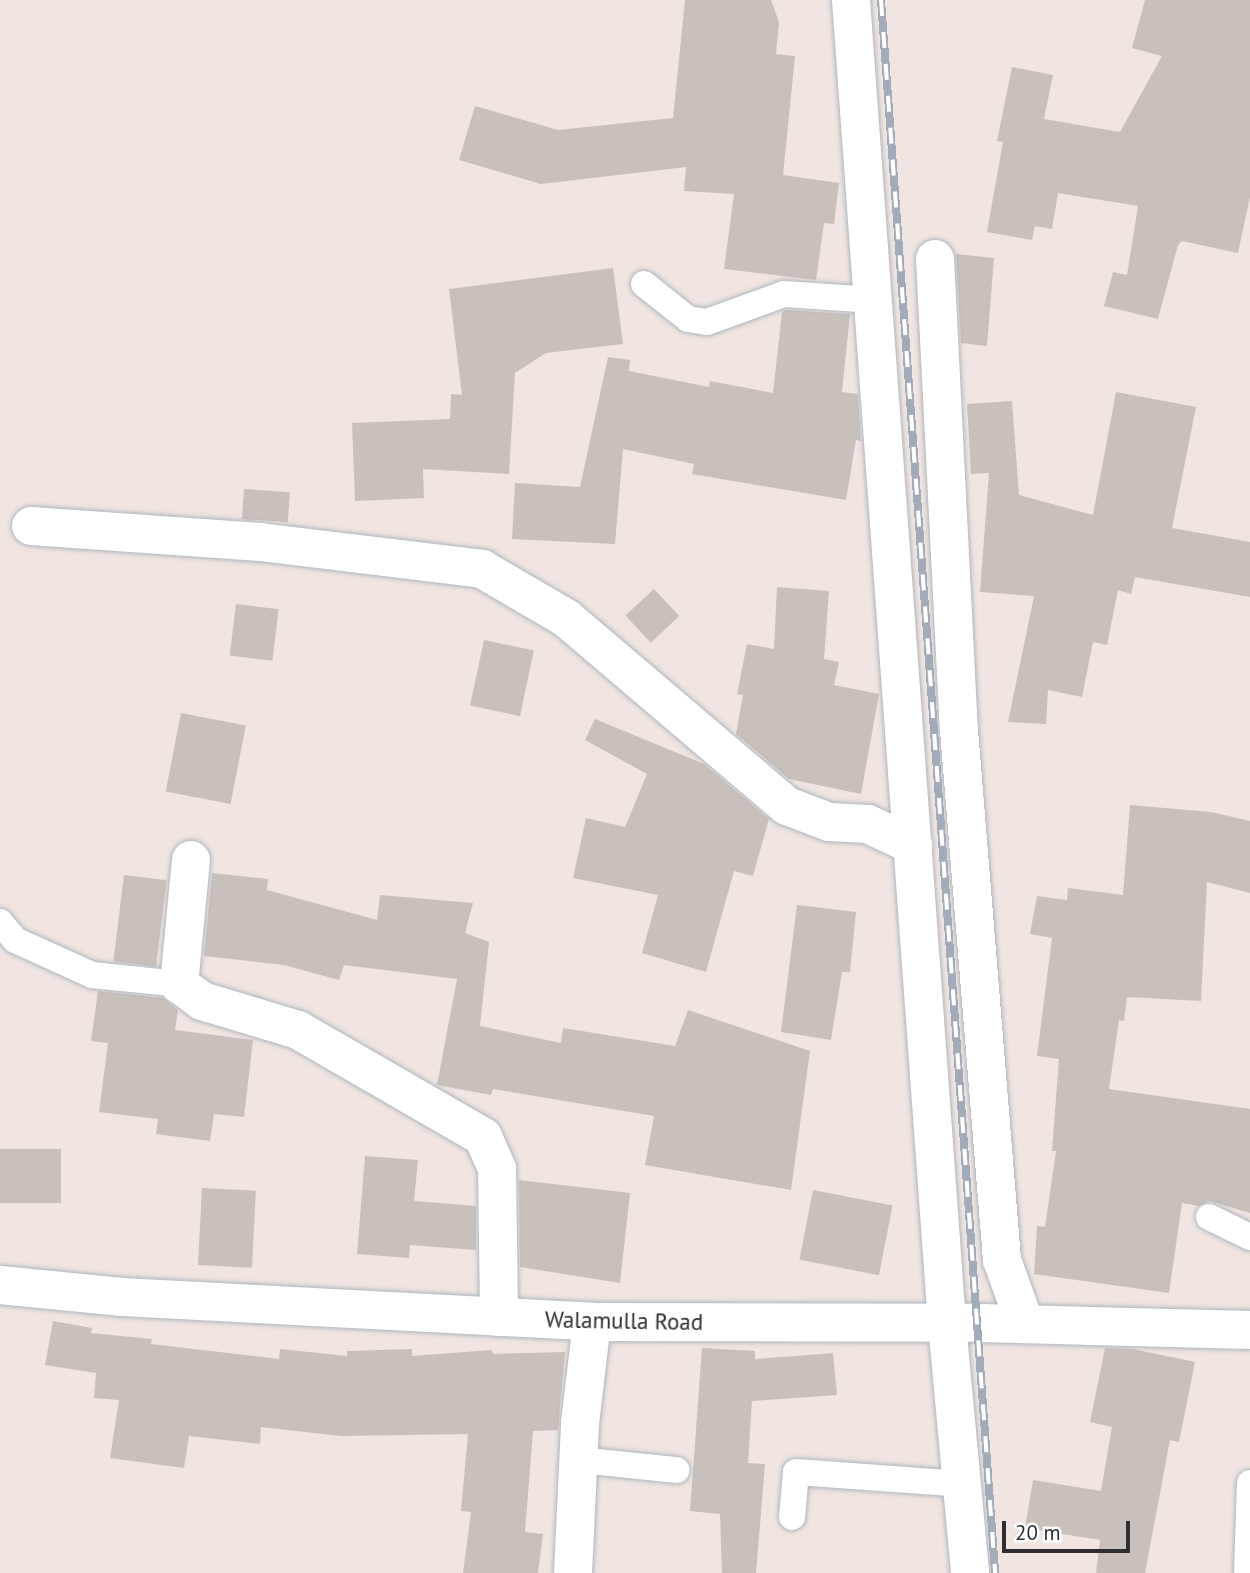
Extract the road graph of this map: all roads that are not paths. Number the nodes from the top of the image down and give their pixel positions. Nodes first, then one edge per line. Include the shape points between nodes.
1 (851, 0) edge
2 (935, 259) dead end
3 (644, 284) dead end
4 (874, 300) junction
5 (31, 526) dead end
6 (913, 845) junction
7 (191, 860) dead end
8 (0, 922) edge
9 (179, 984) junction
10 (1209, 1217) dead end
11 (1250, 1237) edge
12 (0, 1285) edge
13 (499, 1317) junction
14 (592, 1322) junction
15 (947, 1324) junction
16 (1024, 1324) junction
17 (1250, 1330) edge
18 (579, 1460) junction
19 (676, 1470) dead end
20 (1250, 1483) edge
21 (962, 1484) junction
22 (792, 1517) dead end
23 (573, 1573) edge
24 (970, 1573) edge
25 (1247, 1573) edge

1 - 4 street
2 - 16 street via 959,730 1002,1260
3 - 4 lane via 688,319 707,322 777,295
4 - 6 street
5 - 6 street via 260,542 482,569 566,618 787,806 828,822 868,824
6 - 15 street
7 - 9 street
8 - 9 lane via 15,940 92,975
9 - 13 street via 202,1001 298,1030 483,1137 497,1169
10 - 11 lane
12 - 13 street, Walamulla Road via 122,1297
13 - 14 street, Walamulla Road
14 - 15 street, Walamulla Road
14 - 18 street
15 - 16 street, Walamulla Road
15 - 21 street
16 - 17 street, Walamulla Road
18 - 19 lane
18 - 23 street
20 - 25 lane
21 - 22 lane via 796,1472
21 - 24 street

